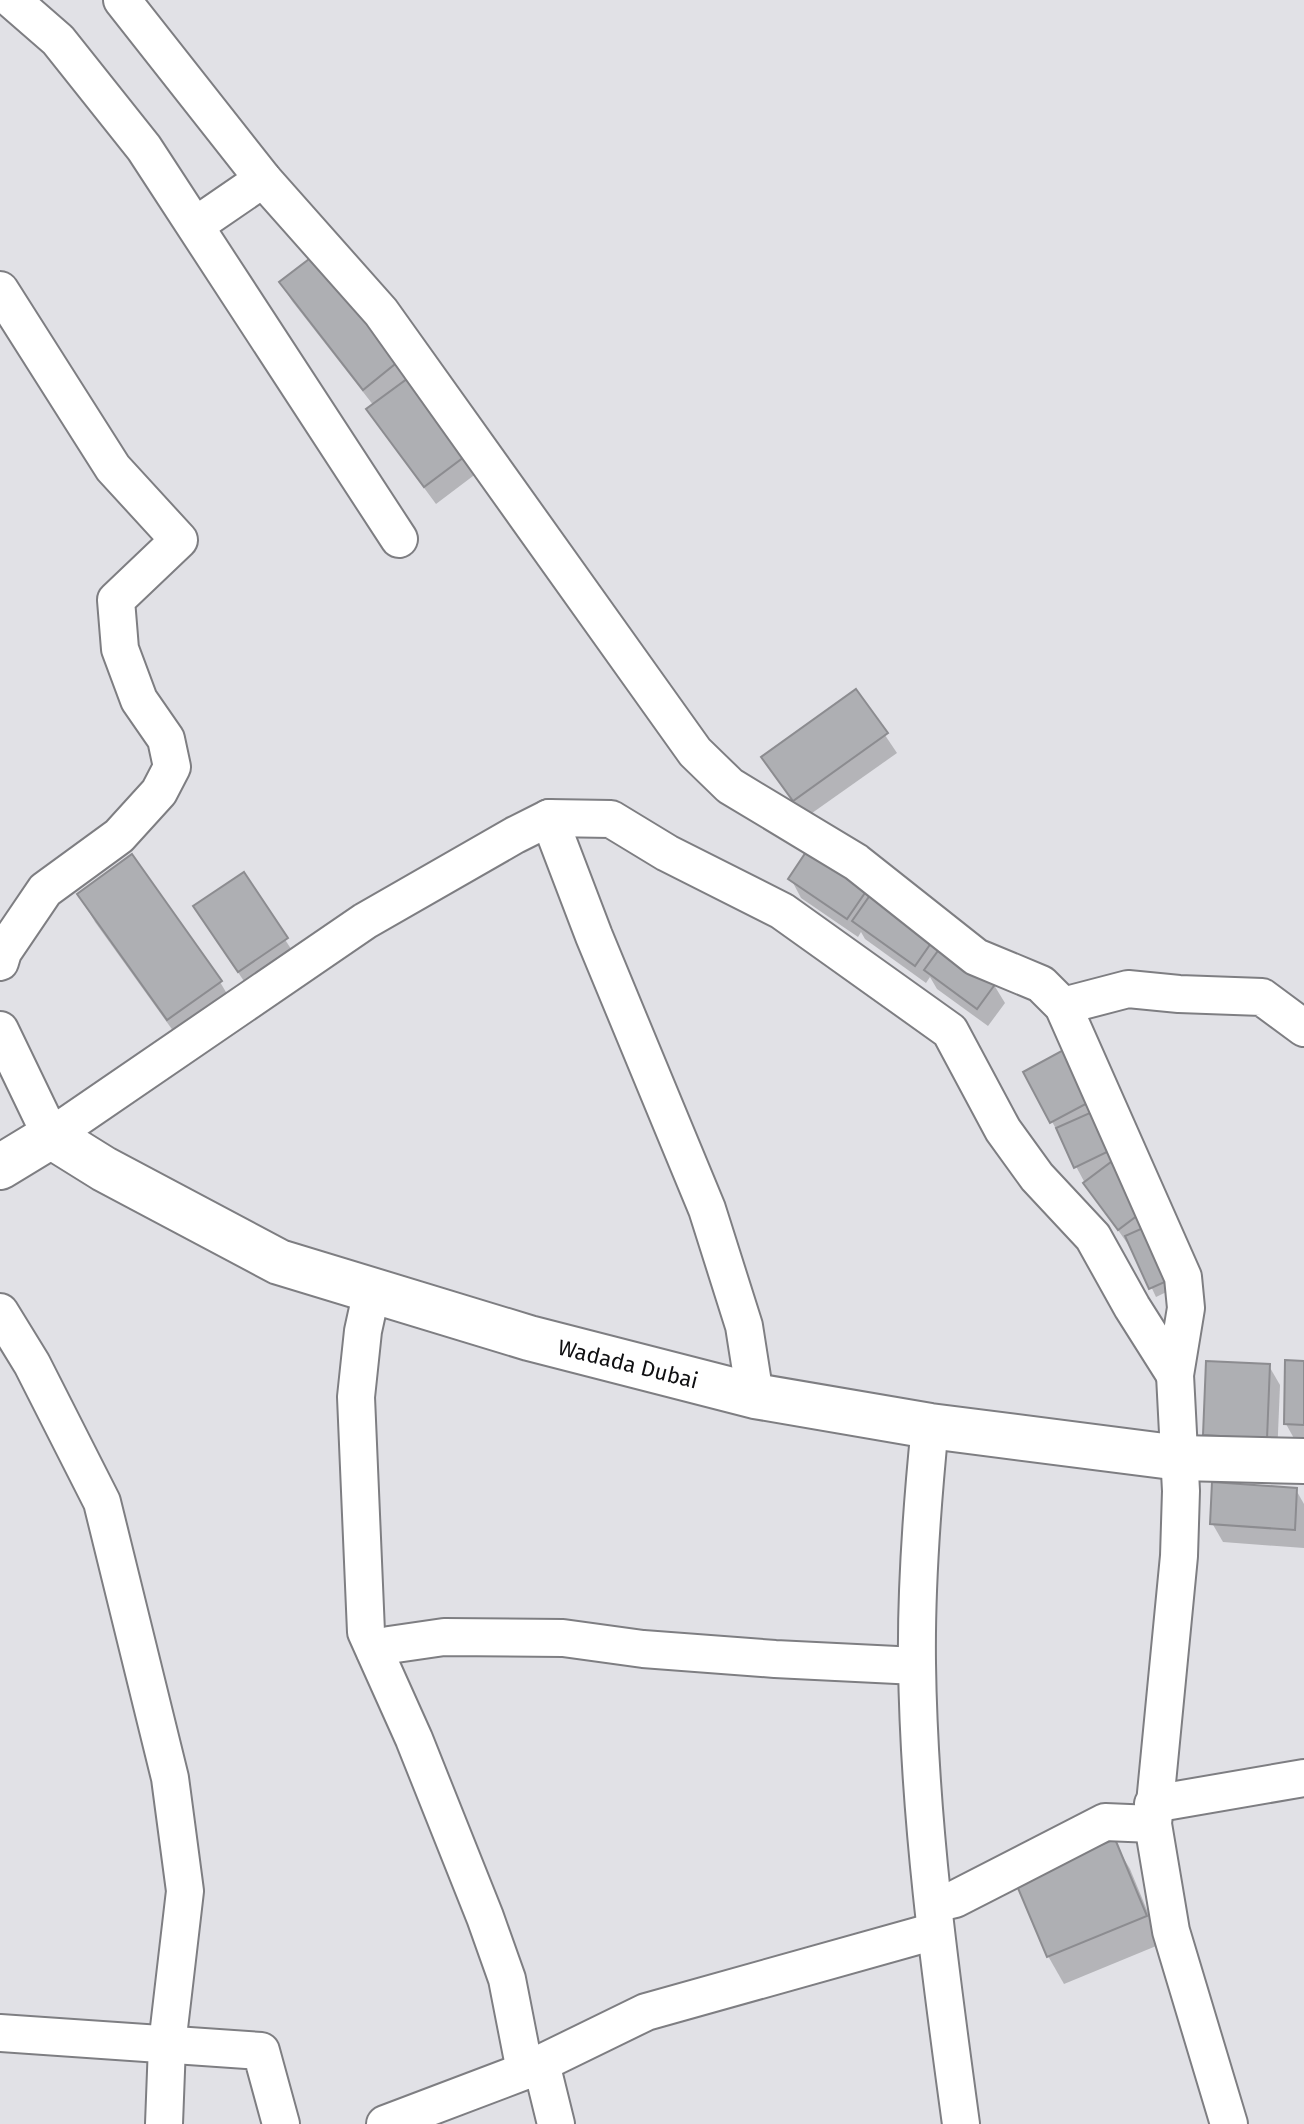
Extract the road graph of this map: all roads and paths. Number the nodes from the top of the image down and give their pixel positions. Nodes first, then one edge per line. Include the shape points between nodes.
1 (12, 0) edge
2 (122, 0) edge
3 (263, 179) junction
4 (196, 225) junction
5 (0, 290) edge
6 (399, 539) dead end
7 (549, 818) junction
8 (0, 962) edge
9 (1063, 1006) junction
10 (1304, 1028) edge
11 (0, 1030) edge
12 (51, 1136) junction
13 (0, 1167) edge
14 (372, 1290) junction
15 (0, 1312) edge
16 (1175, 1375) junction
17 (755, 1396) junction
18 (930, 1426) junction
19 (1180, 1458) junction
20 (1304, 1461) edge
21 (375, 1651) junction
22 (917, 1666) junction
23 (1304, 1778) edge
24 (1153, 1814) junction
25 (935, 1918) junction
26 (0, 2033) edge
27 (167, 2045) junction
28 (533, 2067) junction
29 (164, 2124) edge
30 (281, 2124) edge
31 (385, 2124) edge
32 (556, 2124) edge
33 (961, 2124) edge
34 (1229, 2124) edge

1 - 4 street via 58,40 144,148
2 - 3 street
3 - 4 street
3 - 9 street via 381,312 695,752 730,786 856,862 976,957 1041,984
4 - 6 street
5 - 8 street via 113,468 179,540 116,600 120,649 139,700 166,739 172,767 159,792 119,836 45,890
7 - 12 street via 365,921
7 - 16 street via 611,819 782,911 950,1031 1003,1130 1037,1177 1093,1237
7 - 17 street via 707,1209 744,1326
9 - 10 street via 1128,989 1262,997
9 - 16 street via 1183,1277 1186,1308
11 - 12 street
12 - 13 street
12 - 14 street, Wadada Dubai via 279,1262
14 - 17 street, Wadada Dubai via 529,1338
14 - 21 street via 356,1397 364,1610
15 - 27 street via 102,1502 170,1778 185,1891
16 - 19 street
17 - 18 street, Wadada Dubai
18 - 19 street, Wadada Dubai
18 - 22 street
19 - 20 street, Wadada Dubai
19 - 24 street via 1179,1556
21 - 22 street via 444,1637 563,1638 658,1650
21 - 28 street via 485,1917
22 - 25 street
23 - 24 street
24 - 25 street via 1105,1822 955,1899
24 - 34 street via 1171,1931
25 - 28 street via 646,2012
25 - 33 street
26 - 27 street
27 - 29 street
27 - 30 street via 261,2051
28 - 31 street
28 - 32 street

